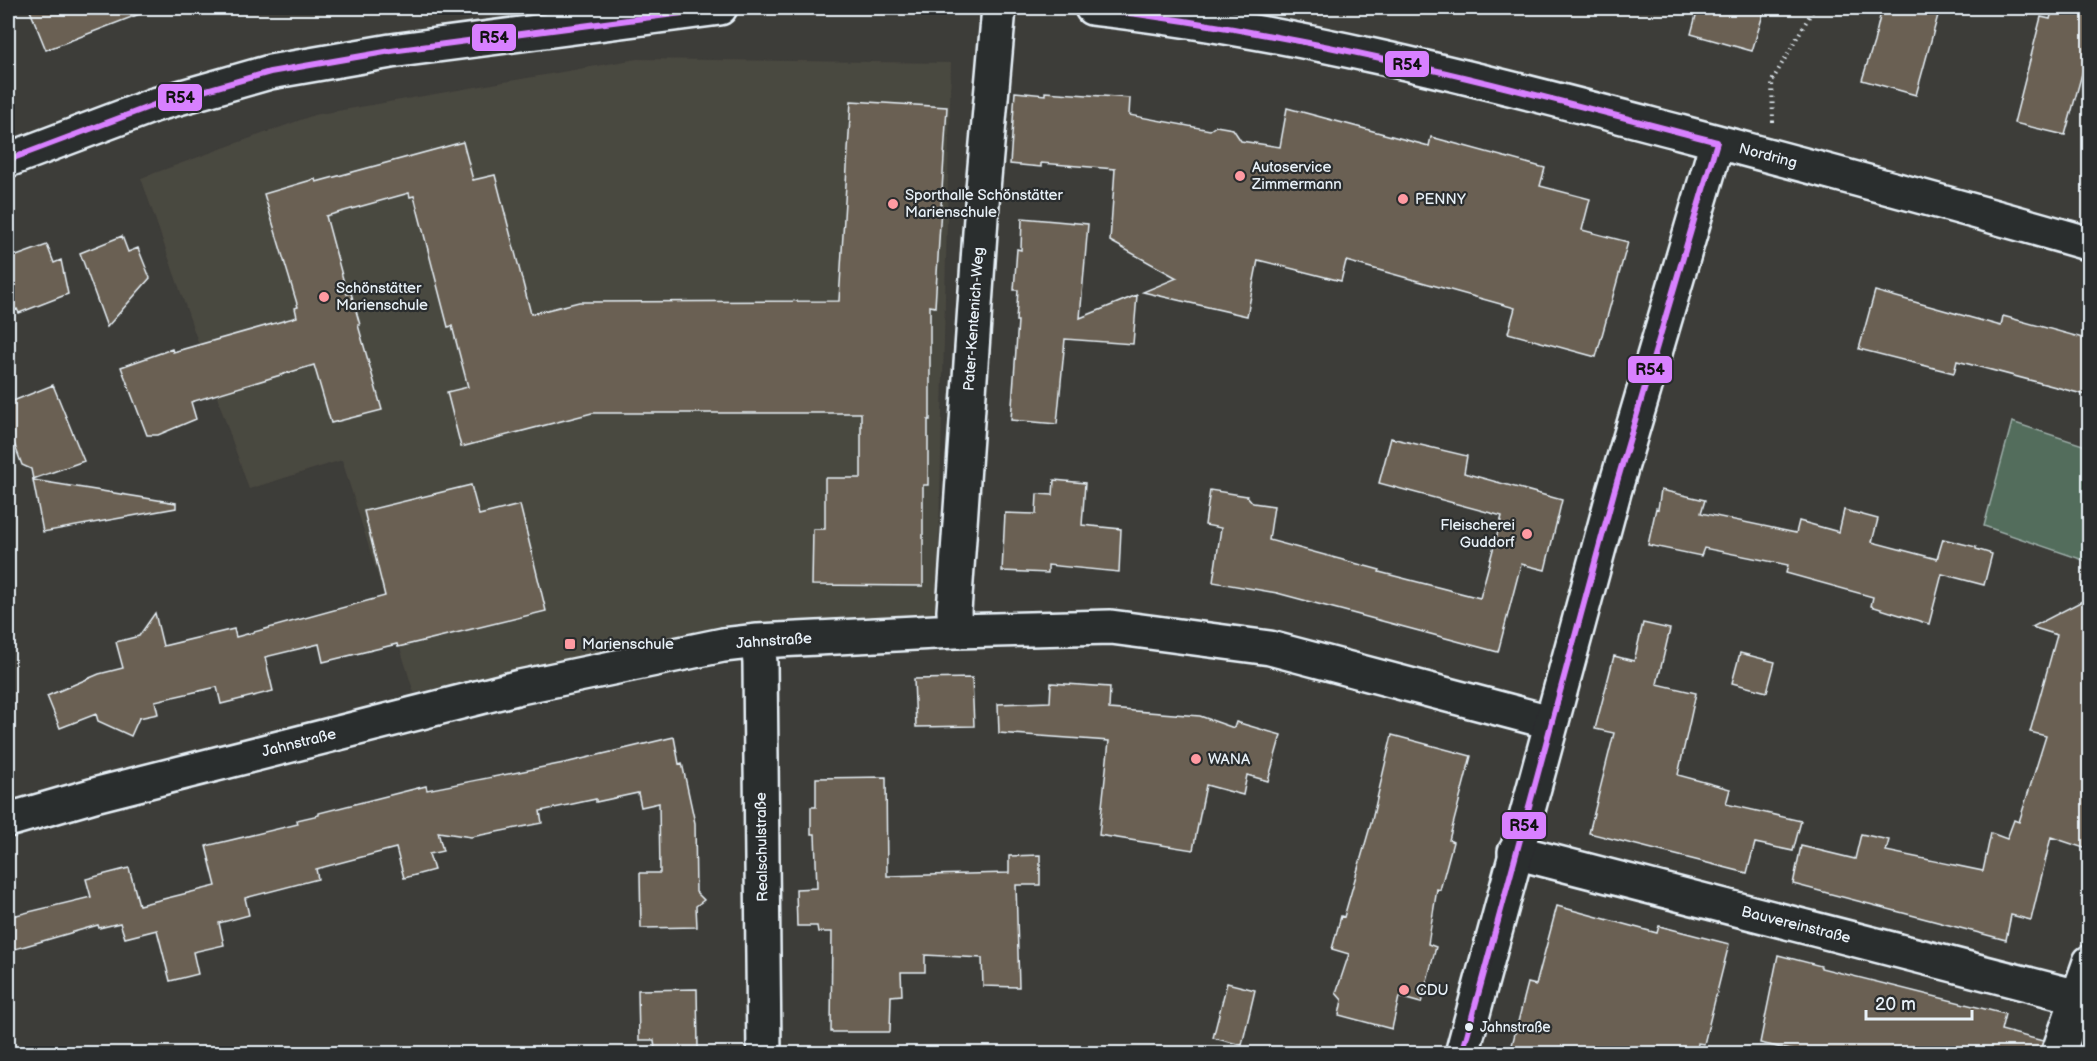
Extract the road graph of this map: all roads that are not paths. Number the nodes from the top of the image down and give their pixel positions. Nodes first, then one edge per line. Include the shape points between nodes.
1 (720, 8) edge
2 (999, 8) edge
3 (1092, 8) edge
4 (1717, 142) junction
5 (8, 160) edge
6 (2090, 244) edge
7 (955, 631) junction
8 (758, 641) junction
9 (1551, 722) junction
10 (8, 820) edge
11 (1515, 852) junction
12 (2090, 962) edge
13 (2078, 997) junction
14 (764, 1053) edge
15 (1462, 1053) edge
16 (2058, 1053) edge

1 - 5 street via 391,51 270,72 154,105
2 - 7 street, Pater-Kentenich-Weg via 982,201
3 - 4 street, Nordring via 1337,48
4 - 6 street, Nordring
4 - 9 street
7 - 8 street, Jahnstraße
7 - 9 street, Jahnstraße via 1111,627 1270,648
8 - 10 street, Jahnstraße via 520,687
8 - 14 street, Realschulstraße
9 - 11 street
11 - 13 street, Bauvereinstraße
11 - 15 street
12 - 13 street
13 - 16 street

